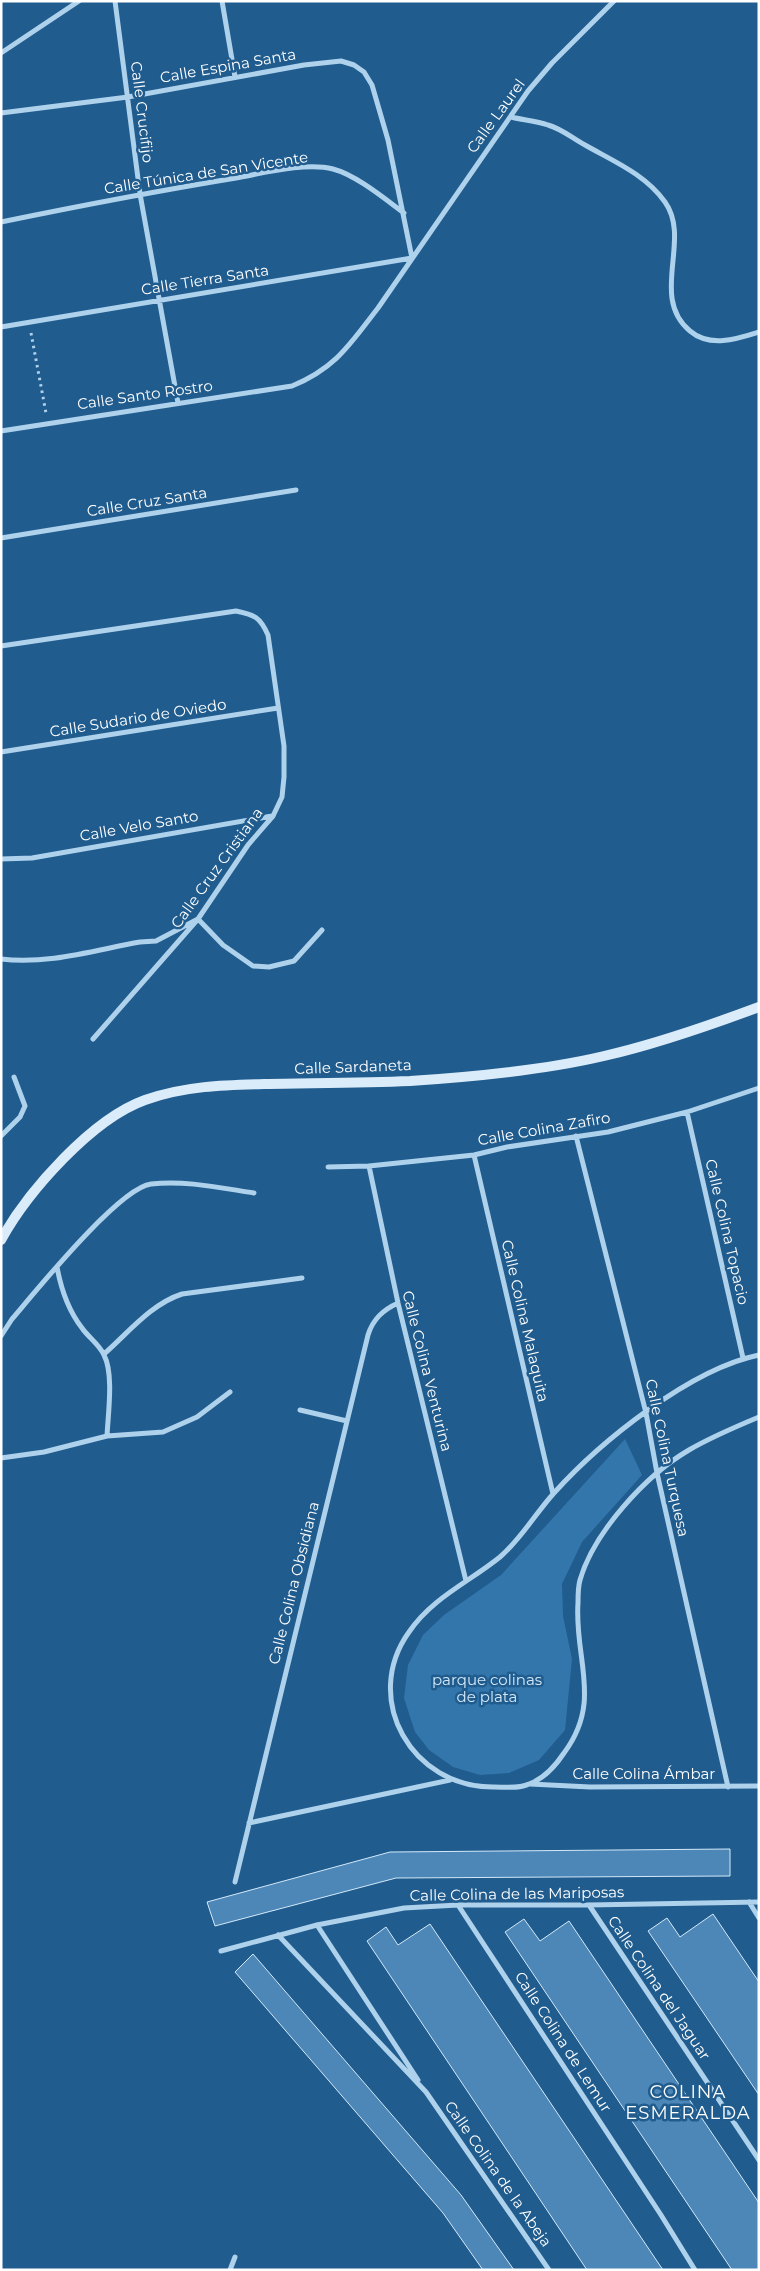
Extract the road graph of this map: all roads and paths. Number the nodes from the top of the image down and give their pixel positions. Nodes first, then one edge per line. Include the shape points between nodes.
1 (79, 1) edge
2 (115, 1) edge
3 (222, 1) edge
4 (614, 1) edge
5 (1, 53) edge
6 (235, 76) junction
7 (128, 97) junction
8 (2, 112) edge
9 (511, 117) junction
10 (140, 194) junction
11 (404, 213) junction
12 (1, 222) edge
13 (412, 258) junction
14 (161, 300) junction
15 (29, 323) junction
16 (1, 327) edge
17 (759, 332) edge
18 (292, 386) joint
19 (178, 404) junction
20 (48, 422) junction
21 (1, 431) edge
22 (296, 490) dead end
23 (1, 538) edge
24 (1, 646) edge
25 (278, 708) junction
26 (1, 752) edge
27 (273, 816) junction
28 (1, 859) edge
29 (198, 919) junction
30 (322, 930) dead end
31 (1, 959) edge
32 (759, 1007) edge
33 (93, 1039) dead end
34 (14, 1077) dead end
35 (759, 1088) edge
36 (686, 1112) junction
37 (1, 1136) edge
38 (576, 1136) junction
39 (474, 1155) junction
40 (370, 1166) junction
41 (328, 1167) dead end
42 (254, 1193) dead end
43 (1, 1240) edge
44 (57, 1267) junction
45 (302, 1278) dead end
46 (398, 1303) junction
47 (1, 1336) edge
48 (104, 1354) junction
49 (759, 1355) edge
50 (743, 1358) junction
51 (230, 1392) dead end
52 (300, 1410) dead end
53 (646, 1413) junction
54 (759, 1417) edge
55 (347, 1421) junction
56 (107, 1436) junction
57 (1, 1458) edge
58 (657, 1473) junction
59 (553, 1494) junction
60 (466, 1581) junction
61 (450, 1780) junction
62 (529, 1784) junction
63 (759, 1786) edge
64 (728, 1787) junction
65 (249, 1823) junction
66 (235, 1882) dead end
67 (749, 1902) junction
68 (759, 1902) edge
69 (458, 1905) junction
70 (589, 1905) junction
71 (759, 1918) edge
72 (317, 1925) junction
73 (278, 1935) junction
74 (221, 1951) dead end
75 (426, 2092) junction
76 (759, 2160) edge
77 (235, 2257) dead end
78 (230, 2270) edge
79 (549, 2270) edge
80 (694, 2270) edge

1 - 5 street
2 - 7 street, Calle Crucifijo
3 - 6 street
4 - 9 street, Calle Laurel via 552,62
6 - 7 street, Calle Espina Santa
6 - 11 street, Calle Espina Santa via 341,61 364,72 372,85 388,140
7 - 8 street, Calle Espina Santa
7 - 10 street, Calle Crucifijo
9 - 13 street, Calle Laurel
9 - 17 street via 549,125 566,133 639,175 666,202 674,225 670,290 679,322 695,336 716,341
10 - 11 street, Calle Túnica de San Vicente via 286,170 334,169
10 - 12 street, Calle Túnica de San Vicente
10 - 14 street, Calle Crucifijo
11 - 13 street
13 - 14 street, Calle Tierra Santa
13 - 18 street, Calle Laurel via 353,341 329,366
14 - 15 street, Calle Tierra Santa
14 - 19 street, Calle Crucifijo
15 - 16 street, Calle Tierra Santa
15 - 20 path
18 - 19 street, Calle Santo Rostro
19 - 20 street, Calle Santo Rostro
20 - 21 street, Calle Santo Rostro
22 - 23 street, Calle Cruz Santa
24 - 25 street, Calle Cruz Cristiana via 236,611 252,614 262,622 268,635
25 - 26 street, Calle Sudario de Oviedo
25 - 27 street, Calle Cruz Cristiana via 284,746 284,777 282,797
27 - 28 street, Calle Velo Santo
27 - 29 street, Calle Cruz Cristiana via 248,845
29 - 30 street via 223,945 253,966 269,967 294,960
29 - 31 street via 156,941 44,960 20,962
29 - 33 street, Calle Cruz Cristiana
32 - 43 street, Calle Sardaneta via 702,1029 603,1056 517,1070 411,1081 210,1086 173,1091 143,1100 113,1118 71,1151 16,1214
34 - 37 street via 25,1106 20,1117
35 - 36 street, Calle Colina Zafiro
36 - 38 street, Calle Colina Zafiro via 608,1132
36 - 50 street, Calle Colina Topacio
38 - 39 street, Calle Colina Zafiro
38 - 53 street, Calle Colina Turquesa
39 - 40 street, Calle Colina Zafiro
39 - 59 street, Calle Colina Malaquita
40 - 41 street, Calle Colina Zafiro
40 - 46 street, Calle Colina Venturina
42 - 44 street via 181,1183 149,1184 116,1204
44 - 47 street
44 - 48 street via 61,1289 70,1308 81,1328
45 - 48 street via 170,1298
46 - 55 street, Calle Colina Obsidiana via 381,1313 371,1326
46 - 60 street, Calle Colina Venturina
48 - 56 street via 109,1382
49 - 50 street
50 - 53 street via 687,1385
51 - 56 street via 197,1417 163,1432
52 - 55 street
53 - 58 street, Calle Colina Turquesa
53 - 59 street via 610,1439
54 - 58 street via 687,1451
55 - 65 street, Calle Colina Obsidiana
56 - 57 street via 44,1452
58 - 62 street via 607,1525 589,1556 579,1583 577,1617 586,1688 582,1718 571,1744 554,1767
58 - 64 street, Calle Colina Turquesa
59 - 60 street via 501,1556
60 - 61 street via 416,1620 394,1662 390,1690 395,1717 405,1740 431,1769
61 - 62 street, Calle Colina Ámbar via 481,1788
61 - 65 street
62 - 64 street, Calle Colina Ámbar
63 - 64 street, Calle Colina Ámbar
65 - 66 street, Calle Colina Obsidiana
67 - 68 street, Calle Colina de las Mariposas
67 - 70 street, Calle Colina de las Mariposas
67 - 71 street
69 - 70 street, Calle Colina de las Mariposas
69 - 72 street, Calle Colina de las Mariposas via 381,1911
69 - 80 street, Calle Colina de Lemur
70 - 76 street, Calle Colina del Jaguar
72 - 73 street, Calle Colina de las Mariposas
72 - 75 street, Calle Colina de la Abeja
73 - 74 street, Calle Colina de las Mariposas
73 - 75 street, Calle Colina de la Abeja
75 - 79 street, Calle Colina de la Abeja
77 - 78 street

